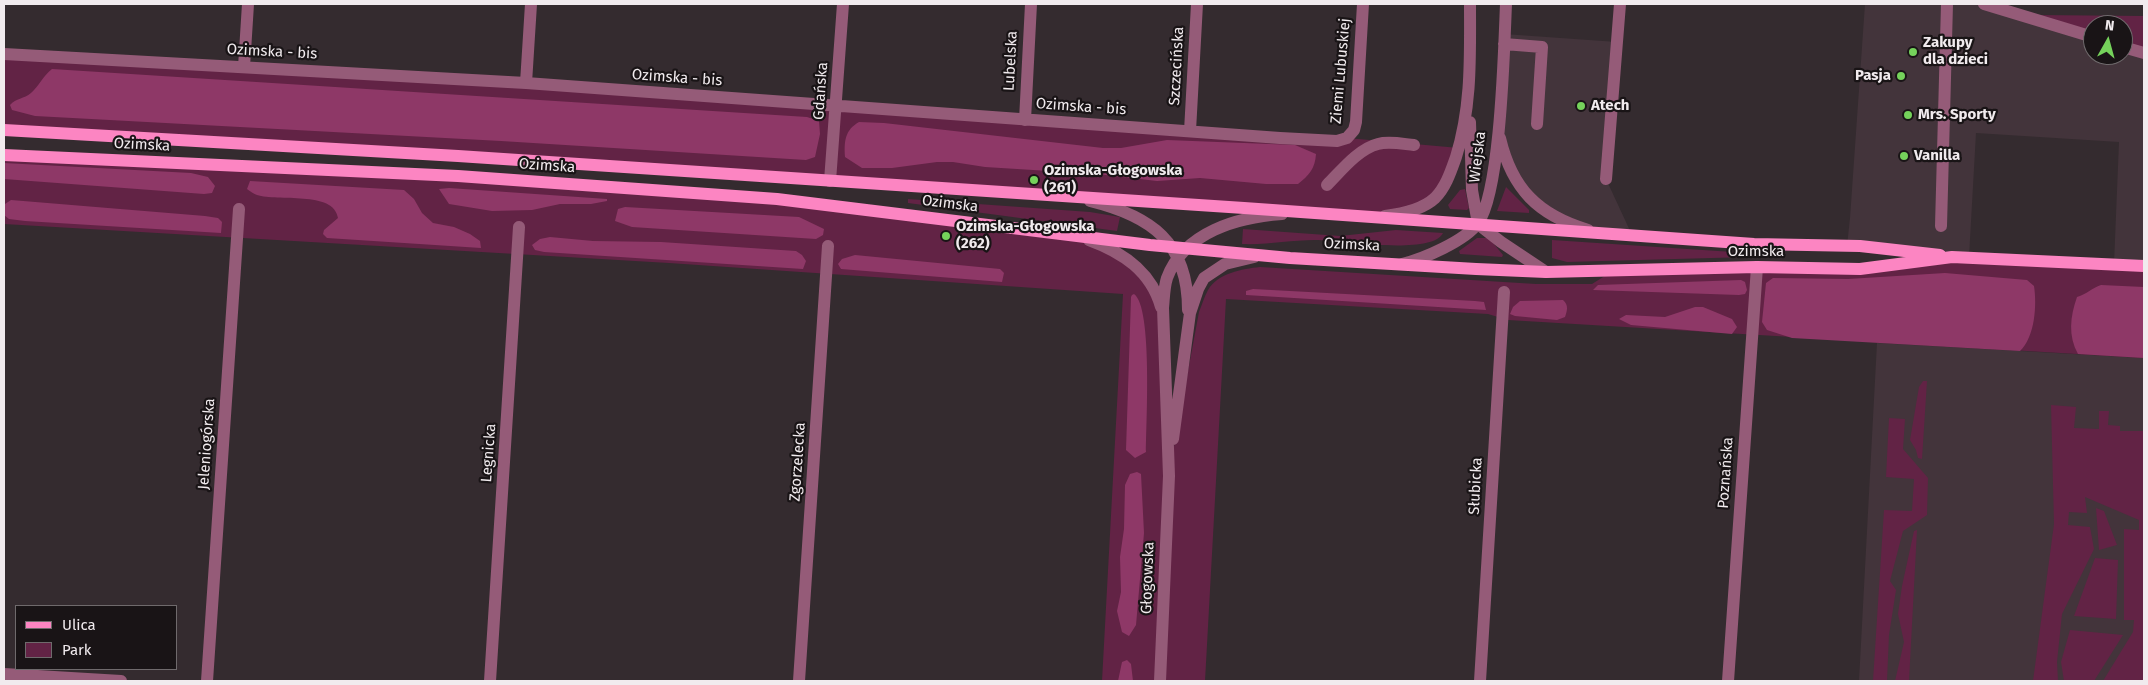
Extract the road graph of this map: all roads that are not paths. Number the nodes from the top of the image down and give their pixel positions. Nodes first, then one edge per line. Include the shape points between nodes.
1 (248, 4) edge
2 (531, 4) edge
3 (843, 4) edge
4 (1031, 4) edge
5 (1197, 4) edge
6 (1363, 4) edge
7 (1470, 4) edge
8 (1506, 4) edge
9 (1620, 4) edge
10 (1947, 4) edge
11 (1984, 4) edge
12 (2083, 34) edge
13 (1504, 44) junction
14 (4, 54) edge
15 (244, 67) junction
16 (526, 83) junction
17 (1469, 92) junction
18 (836, 105) junction
19 (1025, 120) junction
20 (1537, 124) dead end
21 (1498, 129) junction
22 (4, 130) edge
23 (1190, 131) junction
24 (1347, 138) junction
25 (1414, 145) dead end
26 (1362, 152) junction
27 (4, 155) edge
28 (1606, 179) dead end
29 (830, 181) junction
30 (1327, 185) dead end
31 (1071, 197) junction
32 (239, 209) dead end
33 (1329, 214) junction
34 (1374, 217) junction
35 (1478, 224) junction
36 (1941, 226) dead end
37 (519, 227) dead end
38 (1597, 233) junction
39 (1078, 236) junction
40 (828, 246) dead end
41 (1170, 247) junction
42 (1188, 248) junction
43 (1260, 256) junction
44 (1952, 257) junction
45 (1178, 260) junction
46 (1399, 264) junction
47 (2144, 266) edge
48 (1757, 267) junction
49 (1546, 272) junction
50 (1504, 292) dead end
51 (1164, 323) junction
52 (1187, 343) junction
53 (1168, 476) junction
54 (4, 674) edge
55 (121, 681) edge
56 (207, 681) edge
57 (490, 681) edge
58 (799, 681) edge
59 (1160, 681) edge
60 (1480, 681) edge
61 (1728, 681) edge

1 - 15 street
2 - 16 street
3 - 18 street, Gdańska
4 - 19 street, Lubelska
5 - 23 street, Szczecińska
6 - 24 street, Ziemi Lubuskiej via 1356,122
7 - 17 street, Wiejska
8 - 13 street, Wiejska
9 - 28 street
10 - 36 street
11 - 12 street
13 - 20 street via 1542,47
13 - 21 street, Wiejska
14 - 15 street, Ozimska - bis
15 - 16 street, Ozimska - bis
16 - 18 street, Ozimska - bis
17 - 34 street, Wiejska via 1458,148 1442,189 1415,210
17 - 35 street via 1472,190
18 - 19 street, Ozimska - bis
18 - 29 street, Gdańska
19 - 23 street, Ozimska - bis
21 - 35 street, Wiejska via 1490,191
21 - 38 street via 1506,160 1526,196 1561,219
22 - 29 main road, Ozimska
23 - 24 street, Ozimska - bis via 1337,141
24 - 26 street
25 - 26 street via 1380,143
26 - 30 street
27 - 39 main road, Ozimska via 458,176 777,199
29 - 31 main road, Ozimska
31 - 33 main road, Ozimska
31 - 41 street via 1110,207 1147,222
32 - 56 street, Jeleniogórska
33 - 34 main road, Ozimska
33 - 42 street via 1271,215 1236,221 1208,233
34 - 35 main road, Ozimska
35 - 38 main road, Ozimska
35 - 46 street via 1451,244 1419,259
35 - 49 street
37 - 57 street, Legnicka
38 - 44 main road, Ozimska via 1754,244 1860,246
39 - 41 main road, Ozimska
39 - 51 street, Głogowska via 1113,250 1144,274 1158,297
40 - 58 street, Zgorzelecka
41 - 42 main road, Ozimska
41 - 45 street
42 - 43 main road, Ozimska
42 - 45 street
43 - 46 main road, Ozimska
43 - 52 street, Głogowska via 1234,260 1204,278 1195,295
44 - 47 main road, Ozimska
44 - 48 main road, Ozimska via 1860,269
45 - 51 street, Głogowska via 1166,284
45 - 52 street, Głogowska via 1186,286
46 - 49 main road, Ozimska
48 - 49 main road, Ozimska
48 - 61 street, Poznańska
50 - 60 street, Słubicka
51 - 53 street, Głogowska
52 - 53 street, Głogowska
53 - 59 street, Głogowska
54 - 55 street

